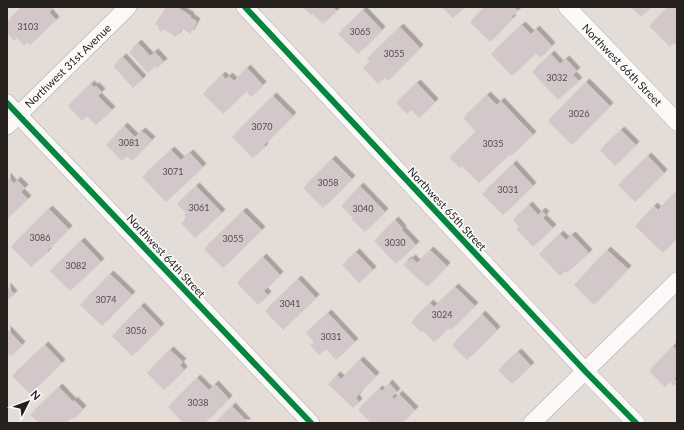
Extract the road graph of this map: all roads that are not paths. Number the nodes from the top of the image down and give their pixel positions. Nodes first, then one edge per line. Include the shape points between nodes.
1 (128, 7) edge
2 (245, 7) edge
3 (567, 7) edge
4 (11, 115) edge
5 (677, 122) edge
6 (677, 282) edge
7 (585, 371) junction
8 (311, 423) edge
9 (532, 423) edge
10 (636, 423) edge

1 - 4 street, Northwest 31st Avenue
2 - 7 street, Northwest 65th Street
3 - 5 street, Northwest 66th Street
4 - 8 street, Northwest 64th Street
6 - 7 street
7 - 9 street
7 - 10 street, Northwest 65th Street

